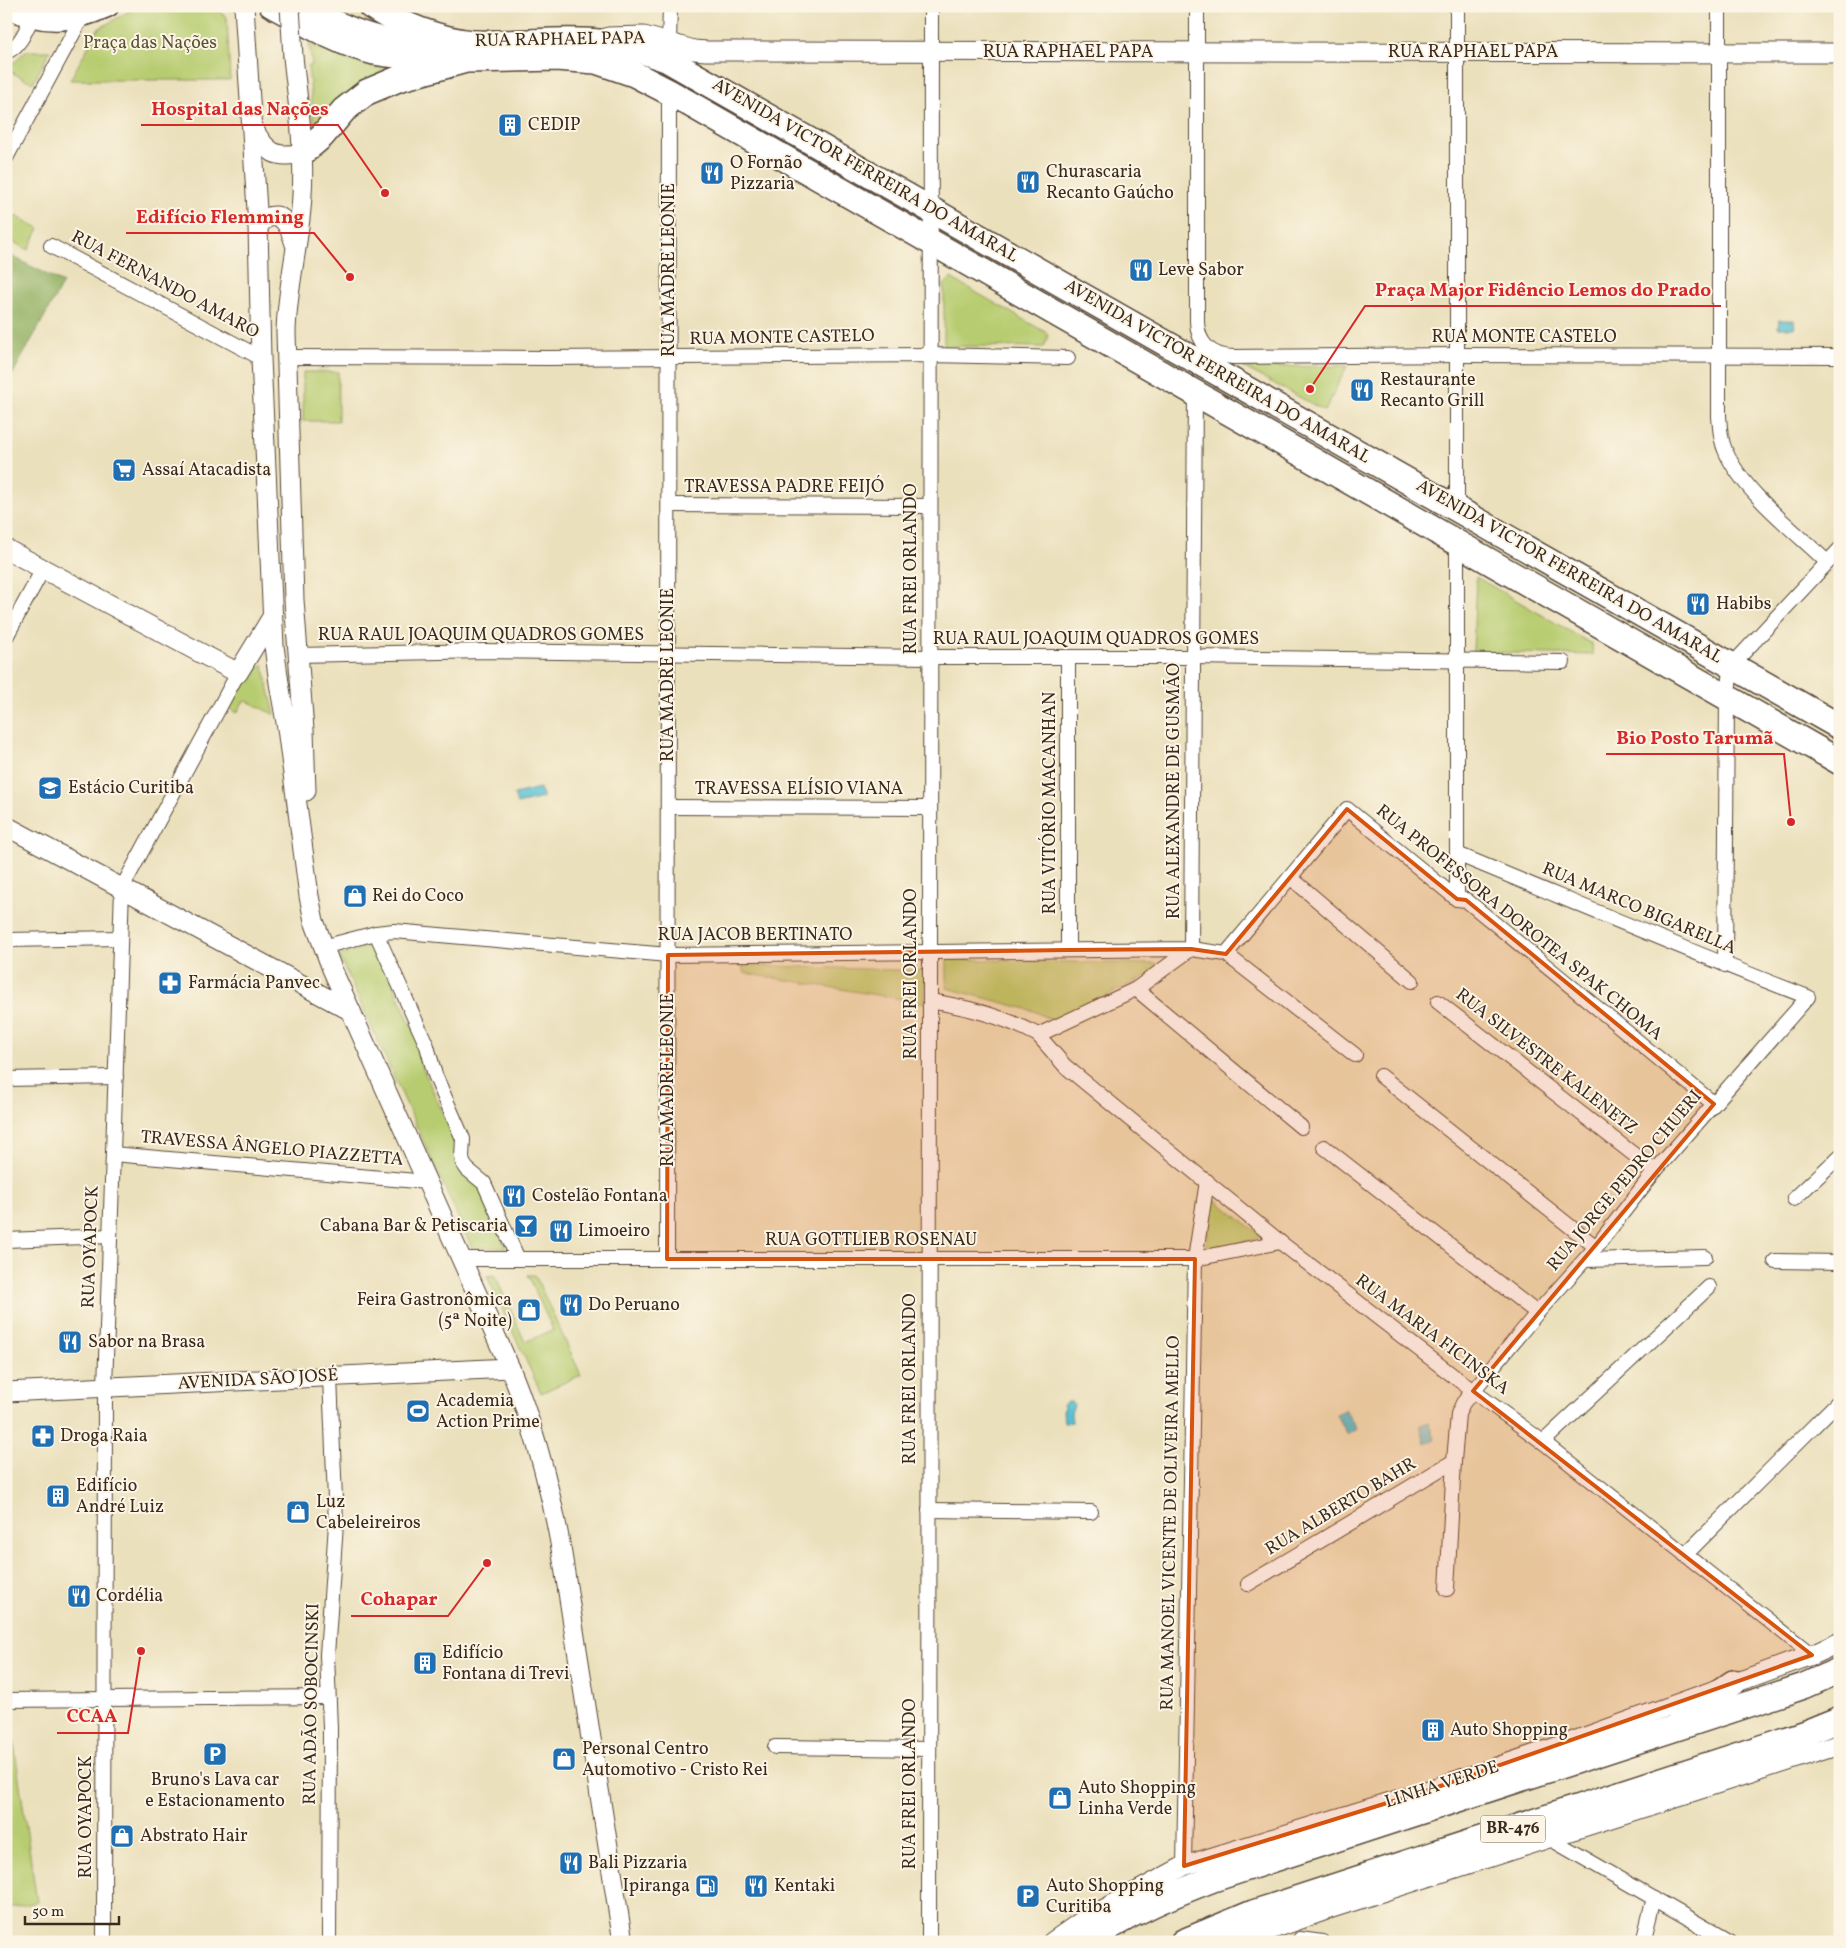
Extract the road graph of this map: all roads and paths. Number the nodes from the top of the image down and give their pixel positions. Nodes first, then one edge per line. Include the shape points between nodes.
1 (108, 6) edge
2 (244, 6) edge
3 (270, 6) edge
4 (290, 6) edge
5 (305, 6) edge
6 (371, 6) edge
7 (670, 6) edge
8 (931, 6) edge
9 (1197, 6) edge
10 (1457, 6) edge
11 (1719, 6) edge
12 (6, 7) edge
13 (32, 17) junction
14 (82, 17) junction
15 (669, 43) junction
16 (470, 51) junction
17 (591, 51) junction
18 (702, 51) junction
19 (931, 51) junction
20 (6, 52) edge
21 (1197, 52) junction
22 (1457, 52) junction
23 (1719, 53) junction
24 (1840, 53) edge
25 (701, 78) junction
26 (669, 92) junction
27 (253, 129) junction
28 (302, 153) junction
29 (6, 158) edge
30 (931, 209) junction
31 (258, 226) junction
32 (930, 241) junction
33 (51, 246) dead end
34 (296, 248) junction
35 (930, 355) junction
36 (1457, 355) junction
37 (1719, 356) junction
38 (1840, 356) edge
39 (287, 357) junction
40 (669, 357) junction
41 (261, 358) junction
42 (1068, 358) dead end
43 (1195, 393) junction
44 (669, 505) junction
45 (930, 506) junction
46 (1457, 508) junction
47 (1457, 543) junction
48 (6, 549) edge
49 (1840, 549) edge
50 (1827, 562) junction
51 (43, 569) junction
52 (272, 617) junction
53 (6, 637) edge
54 (668, 652) junction
55 (298, 655) junction
56 (930, 657) junction
57 (1068, 657) junction
58 (1193, 657) junction
59 (1457, 660) junction
60 (1563, 662) dead end
61 (1732, 665) junction
62 (238, 673) junction
63 (1727, 698) junction
64 (1840, 727) edge
65 (1840, 762) edge
66 (668, 808) junction
67 (930, 808) junction
68 (6, 826) edge
69 (302, 848) junction
70 (1457, 854) junction
71 (1290, 877) junction
72 (122, 888) junction
73 (1457, 899) junction
74 (376, 933) junction
75 (120, 938) junction
76 (6, 940) edge
77 (323, 947) junction
78 (1191, 949) junction
79 (1068, 950) junction
80 (930, 953) junction
81 (1226, 954) junction
82 (668, 955) junction
83 (1725, 966) junction
84 (1412, 980) dead end
85 (1136, 989) junction
86 (1808, 997) joint
87 (930, 1001) junction
88 (1438, 1002) dead end
89 (351, 1011) junction
90 (1038, 1035) junction
91 (1355, 1055) dead end
92 (1381, 1076) dead end
93 (116, 1077) junction
94 (6, 1079) edge
95 (1714, 1104) junction
96 (1301, 1127) dead end
97 (1324, 1147) dead end
98 (113, 1154) junction
99 (1840, 1156) edge
100 (1655, 1171) junction
101 (1207, 1181) junction
102 (427, 1182) junction
103 (1794, 1199) dead end
104 (110, 1236) junction
105 (6, 1240) edge
106 (1280, 1242) junction
107 (1596, 1247) junction
108 (1705, 1257) dead end
109 (461, 1258) junction
110 (518, 1259) junction
111 (667, 1259) junction
112 (929, 1259) junction
113 (1196, 1259) junction
114 (1585, 1260) junction
115 (1775, 1260) dead end
116 (1840, 1262) edge
117 (1709, 1287) dead end
118 (1537, 1313) junction
119 (510, 1368) junction
120 (330, 1377) junction
121 (105, 1387) junction
122 (1473, 1391) junction
123 (6, 1392) edge
124 (1840, 1400) edge
125 (1542, 1442) junction
126 (1454, 1461) junction
127 (929, 1510) junction
128 (1091, 1512) dead end
129 (1685, 1555) junction
130 (1248, 1584) dead end
131 (1447, 1590) dead end
132 (1840, 1642) edge
133 (1812, 1655) junction
134 (1840, 1670) edge
135 (1733, 1683) junction
136 (328, 1697) junction
137 (105, 1699) junction
138 (6, 1700) edge
139 (1840, 1718) edge
140 (1654, 1735) junction
141 (1838, 1746) edge
142 (775, 1747) dead end
143 (929, 1749) junction
144 (1549, 1838) junction
145 (1184, 1866) junction
146 (1654, 1898) junction
147 (1300, 1939) dead end
148 (104, 1942) edge
149 (329, 1942) edge
150 (623, 1942) edge
151 (929, 1942) edge
152 (1052, 1942) edge
153 (1087, 1942) edge
154 (1183, 1942) edge
155 (1236, 1942) edge
156 (1322, 1942) edge
157 (1643, 1942) edge
158 (1730, 1942) edge

1 - 14 main road
2 - 27 main road
3 - 16 main road, RUA RAPHAEL PAPA via 341,43 374,54 411,59
4 - 28 main road, bridge
5 - 16 main road, RUA RAPHAEL PAPA via 342,26 384,40
6 - 16 highway
7 - 15 street
8 - 19 street, RUA FREI ORLANDO
9 - 21 street
10 - 22 street
11 - 23 street
12 - 13 main road
13 - 14 main road via 51,20
13 - 20 street via 22,38
14 - 29 street
15 - 17 main road, RUA RAPHAEL PAPA via 655,38 629,36
15 - 18 main road, RUA RAPHAEL PAPA
16 - 17 highway, RUA RAPHAEL PAPA via 556,58
16 - 28 highway via 367,92
17 - 25 highway, AVENIDA VICTOR FERREIRA DO AMARAL via 612,44 646,52
17 - 26 highway, AVENIDA VICTOR FERREIRA DO AMARAL
18 - 19 main road, RUA RAPHAEL PAPA
18 - 25 main road via 695,65 695,73
19 - 21 main road, RUA RAPHAEL PAPA
19 - 30 street, RUA FREI ORLANDO
21 - 22 main road, RUA RAPHAEL PAPA
21 - 36 street, RUA MONTE CASTELO via 1197,322 1200,337 1210,351 1225,357
22 - 23 main road, RUA RAPHAEL PAPA
22 - 36 street
23 - 24 main road, RUA RAPHAEL PAPA
23 - 37 street
25 - 30 highway, AVENIDA VICTOR FERREIRA DO AMARAL
26 - 32 highway, AVENIDA VICTOR FERREIRA DO AMARAL
26 - 40 street, RUA MADRE LEONIE
27 - 28 main road via 267,150 277,155
27 - 31 main road
28 - 34 main road via 302,195
30 - 32 street, RUA FREI ORLANDO
30 - 46 highway, AVENIDA VICTOR FERREIRA DO AMARAL
31 - 34 main road via 272,216 279,217 290,229
31 - 41 main road
32 - 35 street, RUA FREI ORLANDO
32 - 43 highway, AVENIDA VICTOR FERREIRA DO AMARAL
33 - 41 street, RUA FERNANDO AMARO
34 - 39 main road via 286,314
35 - 40 street, RUA MONTE CASTELO
35 - 42 street, RUA MONTE CASTELO
35 - 45 street, RUA FREI ORLANDO
36 - 37 street, RUA MONTE CASTELO
36 - 46 street
37 - 38 street, RUA MONTE CASTELO
37 - 50 street via 1720,434 1724,449 1748,486
39 - 40 street, RUA MONTE CASTELO
39 - 55 main road
40 - 44 street, RUA MADRE LEONIE
41 - 52 main road
43 - 47 highway, AVENIDA VICTOR FERREIRA DO AMARAL
43 - 58 street, RUA ALEXANDRE DE GUSMÃO
44 - 45 street, TRAVESSA PADRE FEIJÓ
44 - 54 street, RUA MADRE LEONIE
45 - 56 street, RUA FREI ORLANDO
46 - 61 highway, AVENIDA VICTOR FERREIRA DO AMARAL
47 - 59 street
47 - 63 highway, AVENIDA VICTOR FERREIRA DO AMARAL
48 - 51 main road
49 - 50 street
50 - 61 street
51 - 53 street
51 - 62 main road
52 - 62 main road
52 - 69 main road
54 - 55 street, RUA RAUL JOAQUIM QUADROS GOMES
54 - 56 street, RUA RAUL JOAQUIM QUADROS GOMES
54 - 66 street, RUA MADRE LEONIE
55 - 69 main road via 306,792
56 - 57 street, RUA RAUL JOAQUIM QUADROS GOMES
56 - 67 street, RUA FREI ORLANDO
57 - 58 street, RUA RAUL JOAQUIM QUADROS GOMES
57 - 79 street, RUA VITÓRIO MACANHAN
58 - 59 street, RUA RAUL JOAQUIM QUADROS GOMES
58 - 78 street, RUA ALEXANDRE DE GUSMÃO
59 - 60 street, RUA RAUL JOAQUIM QUADROS GOMES
59 - 70 street
61 - 63 street
61 - 64 highway, AVENIDA VICTOR FERREIRA DO AMARAL
62 - 72 street, RUA OYAPOCK
63 - 65 highway, AVENIDA VICTOR FERREIRA DO AMARAL
63 - 83 street
66 - 67 street, TRAVESSA ELÍSIO VIANA
66 - 82 street, RUA MADRE LEONIE
67 - 80 street, RUA FREI ORLANDO
68 - 72 main road
69 - 77 main road via 309,896
70 - 73 street
70 - 83 street, RUA MARCO BIGARELLA
71 - 73 street, RUA PROFESSORA DOROTEA SPAK CHOMA via 1347,809
71 - 81 street
71 - 84 street
72 - 75 street, RUA OYAPOCK
72 - 89 main road
73 - 95 street, RUA PROFESSORA DOROTEA SPAK CHOMA via 1466,900
74 - 77 street, RUA JACOB BERTINATO
74 - 82 street, RUA JACOB BERTINATO via 394,931
74 - 110 street via 427,1046 435,1075 463,1139 463,1163 484,1183
75 - 76 street
75 - 93 street, RUA OYAPOCK
77 - 89 main road
78 - 79 street, RUA JACOB BERTINATO
78 - 81 street, RUA JACOB BERTINATO
78 - 85 street
79 - 80 street, RUA JACOB BERTINATO
80 - 82 street, RUA JACOB BERTINATO
80 - 87 street, RUA FREI ORLANDO
81 - 91 street
82 - 111 street, RUA MADRE LEONIE
83 - 86 street, RUA MARCO BIGARELLA
85 - 90 street
85 - 96 street
86 - 95 street, RUA JORGE PEDRO CHUERI
87 - 90 street via 956,1005 1018,1024
87 - 112 street, RUA FREI ORLANDO
88 - 100 street, RUA SILVESTRE KALENETZ
89 - 102 main road
90 - 101 street, RUA MARIA FICINSKA via 1065,1066
92 - 107 street
93 - 94 street
93 - 98 street, RUA OYAPOCK
95 - 100 street, RUA JORGE PEDRO CHUERI
97 - 118 street
98 - 102 street, TRAVESSA ÂNGELO PIAZZETTA
98 - 104 street, RUA OYAPOCK
99 - 103 street
100 - 107 street, RUA JORGE PEDRO CHUERI
101 - 106 street, RUA MARIA FICINSKA
101 - 113 street, RUA MANOEL VICENTE DE OLIVEIRA MELLO
102 - 109 main road
104 - 105 street
104 - 121 street, RUA OYAPOCK
106 - 113 street, RUA GOTTLIEB ROSENAU
106 - 122 street, RUA MARIA FICINSKA
107 - 114 street, RUA JORGE PEDRO CHUERI
108 - 114 street
109 - 110 street, RUA GOTTLIEB ROSENAU
109 - 119 main road
110 - 111 street, RUA GOTTLIEB ROSENAU
111 - 112 street, RUA GOTTLIEB ROSENAU
112 - 113 street, RUA GOTTLIEB ROSENAU
112 - 127 street, RUA FREI ORLANDO
113 - 145 street, RUA MANOEL VICENTE DE OLIVEIRA MELLO
114 - 118 street, RUA JORGE PEDRO CHUERI
115 - 116 street
117 - 125 street
118 - 122 street, RUA JORGE PEDRO CHUERI
119 - 120 main road, AVENIDA SÃO JOSÉ
119 - 150 main road via 532,1425 555,1516
120 - 121 main road, AVENIDA SÃO JOSÉ
120 - 136 street, RUA ADÃO SOBOCINSKI via 336,1524
121 - 123 main road, AVENIDA SÃO JOSÉ
121 - 137 street, RUA OYAPOCK
122 - 125 street, RUA MARIA FICINSKA
122 - 126 street, RUA JORGE PEDRO CHUERI via 1458,1414
124 - 129 street
125 - 129 street, RUA MARIA FICINSKA
126 - 130 street, RUA ALBERTO BAHR
126 - 131 street, RUA JORGE PEDRO CHUERI
127 - 128 street
127 - 143 street, RUA FREI ORLANDO
129 - 133 street, RUA MARIA FICINSKA
132 - 133 main road, LINHA VERDE
133 - 135 main road, LINHA VERDE
134 - 140 highway, LINHA VERDE / BR-476 via 1804,1686
135 - 140 highway
135 - 145 main road, LINHA VERDE via 1432,1789
136 - 137 street
136 - 149 street, RUA ADÃO SOBOCINSKI
137 - 138 street
137 - 148 street, RUA OYAPOCK
139 - 154 highway, BR-476 via 1773,1744 1253,1913
140 - 153 highway, LINHA VERDE / BR-476 via 1213,1879 1124,1918
141 - 144 main road
142 - 143 street
143 - 151 street, RUA FREI ORLANDO
144 - 146 street
144 - 155 main road
145 - 152 main road, LINHA VERDE via 1082,1921
146 - 157 street
146 - 158 street
147 - 156 street

